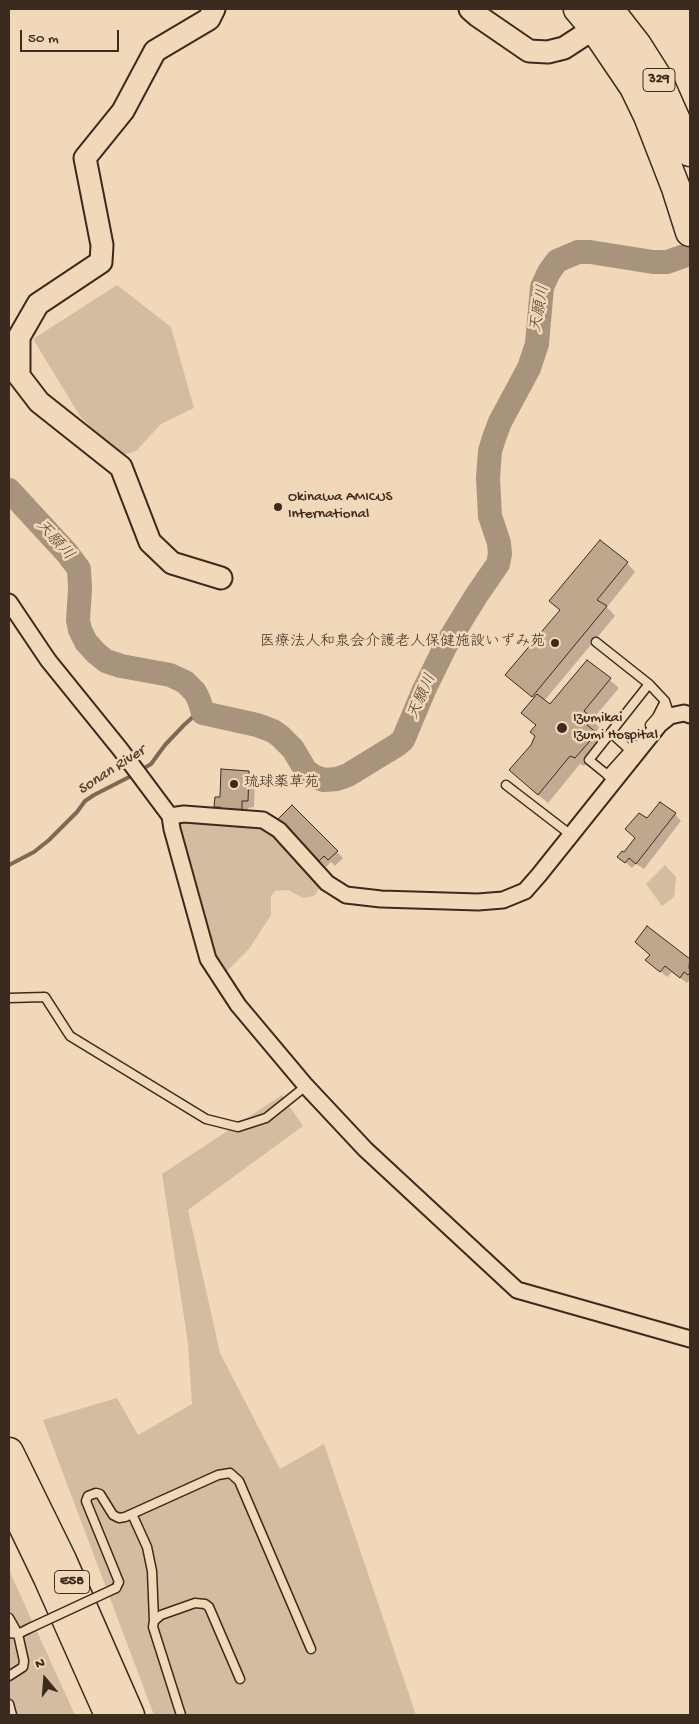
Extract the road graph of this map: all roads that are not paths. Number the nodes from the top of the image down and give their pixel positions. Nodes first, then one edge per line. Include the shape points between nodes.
1 (214, 9) edge
2 (470, 9) edge
3 (604, 14) edge
4 (690, 152) edge
5 (690, 230) edge
6 (221, 578) dead end
7 (9, 602) edge
8 (14, 617) edge
9 (596, 642) dead end
10 (649, 684) junction
11 (665, 701) junction
12 (690, 715) edge
13 (670, 716) junction
14 (611, 734) junction
15 (632, 753) junction
16 (611, 778) junction
17 (506, 785) dead end
18 (170, 816) junction
19 (571, 835) junction
20 (9, 998) edge
21 (306, 1086) junction
22 (690, 1339) edge
23 (9, 1452) edge
24 (9, 1497) edge
25 (132, 1514) junction
26 (9, 1618) edge
27 (154, 1621) junction
28 (9, 1633) edge
29 (18, 1634) junction
30 (311, 1649) dead end
31 (9, 1676) edge
32 (240, 1679) dead end
33 (9, 1704) edge
34 (12, 1715) edge
35 (109, 1715) edge
36 (130, 1715) edge
37 (182, 1715) edge

1 - 6 street via 210,19 155,52 123,111 85,158 102,245 101,262 38,304 19,337 19,346 20,376 39,402 121,467 150,542 172,562
2 - 3 street via 529,51 548,52 564,48
3 - 4 highway, 329 via 656,75
3 - 5 highway, 329 via 648,116
7 - 8 street
8 - 18 street via 120,748
9 - 10 lane
10 - 11 lane
10 - 14 lane
11 - 13 lane
11 - 15 lane
12 - 13 street
13 - 15 street
14 - 15 lane
14 - 16 lane via 589,760
15 - 16 street
16 - 19 street
17 - 19 lane
18 - 19 street via 184,814 263,820 279,830 327,882 346,895 381,899 503,900 524,891
18 - 21 street via 208,958 238,1005
20 - 21 lane via 45,997 70,1036 206,1119 238,1127 266,1118
21 - 22 street via 365,1149 517,1290
23 - 36 highway, E58 via 62,1560
24 - 35 highway, E58
25 - 27 lane via 152,1571
25 - 29 lane, bridge via 119,1518 113,1515 100,1494 88,1496 86,1501 119,1582 116,1588
25 - 30 lane via 218,1475 230,1473 235,1476
26 - 29 lane
27 - 32 lane via 189,1604 205,1604
27 - 37 lane via 153,1627
28 - 29 lane
29 - 31 lane via 24,1662
33 - 34 lane

